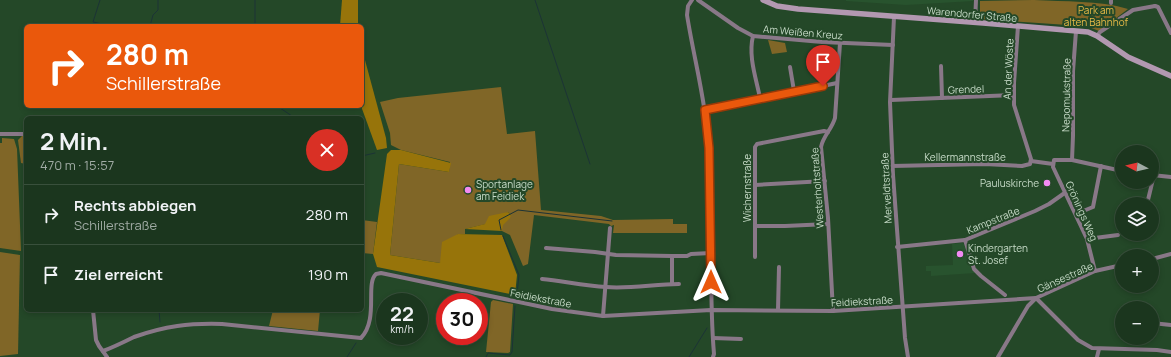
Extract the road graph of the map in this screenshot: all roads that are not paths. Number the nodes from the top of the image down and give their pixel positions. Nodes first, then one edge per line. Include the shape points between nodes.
1 (692, 0) edge
2 (698, 0) edge
3 (763, 0) edge
4 (976, 0) edge
5 (1154, 0) edge
6 (1155, 6) junction
7 (894, 17) junction
8 (975, 23) junction
9 (1018, 26) junction
10 (1076, 31) junction
11 (1171, 33) edge
12 (753, 36) junction
13 (1097, 36) junction
14 (840, 43) junction
15 (893, 45) junction
16 (941, 66) dead end
17 (790, 67) dead end
18 (1171, 76) edge
19 (837, 83) junction
20 (794, 91) junction
21 (1014, 95) junction
22 (760, 98) junction
23 (942, 98) junction
24 (891, 100) junction
25 (705, 110) junction
26 (828, 132) junction
27 (0, 134) edge
28 (24, 134) edge
29 (1030, 159) junction
30 (1072, 160) junction
31 (1053, 162) junction
32 (892, 166) junction
33 (1101, 166) junction
34 (1115, 169) edge
35 (1159, 176) edge
36 (1171, 177) edge
37 (825, 181) junction
38 (755, 185) junction
39 (1066, 192) junction
40 (1076, 214) junction
41 (828, 224) junction
42 (755, 226) junction
43 (610, 228) dead end
44 (1115, 236) edge
45 (965, 240) junction
46 (1088, 240) junction
47 (897, 246) junction
48 (546, 248) dead end
49 (711, 253) junction
50 (608, 254) junction
51 (1171, 254) edge
52 (672, 256) junction
53 (755, 257) dead end
54 (1159, 257) edge
55 (779, 267) dead end
56 (1115, 267) edge
57 (1096, 271) junction
58 (542, 279) dead end
59 (672, 284) junction
60 (679, 284) dead end
61 (606, 287) junction
62 (1005, 295) dead end
63 (1036, 298) junction
64 (902, 307) junction
65 (711, 310) junction
66 (778, 310) junction
67 (833, 311) junction
68 (93, 312) edge
69 (603, 316) junction
70 (1159, 324) edge
71 (1171, 325) edge
72 (713, 338) junction
73 (741, 339) dead end
74 (1099, 349) junction
75 (103, 351) junction
76 (1171, 352) edge
77 (108, 357) edge
78 (713, 357) edge
79 (908, 357) edge
80 (998, 357) edge
81 (1096, 357) edge

1 - 25 street via 687,15
2 - 12 street, Am Weißen Kreuz
3 - 7 main road, Warendorfer Straße via 789,8
4 - 8 street
5 - 6 street
6 - 11 street via 1158,7
6 - 13 street via 1133,10
7 - 8 main road, Warendorfer Straße
7 - 15 street, Merveldtstraße
8 - 9 main road, Warendorfer Straße
9 - 10 main road, Warendorfer Straße
9 - 21 street, An der Wöste
10 - 13 main road, Warendorfer Straße
10 - 30 street, Nepomukstraße
12 - 14 street, Am Weißen Kreuz
12 - 22 street via 753,65
13 - 18 main road, Warendorfer Straße via 1128,57
14 - 15 street, Am Weißen Kreuz
14 - 19 street, Westerholtstraße
15 - 24 street, Merveldtstraße
16 - 23 street, Grendel
17 - 20 street
19 - 20 street
19 - 26 street, Westerholtstraße via 835,118
20 - 22 street
21 - 23 street, Grendel
21 - 29 street, An der Wöste via 1016,115
22 - 25 street
23 - 24 street, Grendel
24 - 32 street, Merveldtstraße
25 - 49 street via 709,148
26 - 37 street, Westerholtstraße via 822,140 821,147
26 - 38 street, Wichernstraße via 757,144
27 - 28 street
29 - 31 street, Kellermannstraße
29 - 32 street, Kellermannstraße via 1029,165 1022,166
30 - 31 street, Kellermannstraße
30 - 33 street, Kellermannstraße
31 - 39 street, Grönings Weg
32 - 47 street, Merveldtstraße
33 - 34 street, Kellermannstraße
33 - 40 street via 1093,207
35 - 36 street
37 - 38 street
37 - 41 street, Westerholtstraße
38 - 42 street, Wichernstraße
39 - 40 street, Grönings Weg
39 - 45 street, Kampstraße via 1035,211
40 - 46 street, Grönings Weg
41 - 42 street
41 - 67 street, Westerholtstraße
42 - 53 street, Wichernstraße
43 - 50 street
44 - 46 street
45 - 47 street, Kampstraße
45 - 62 street via 974,269
46 - 57 street, Grönings Weg
47 - 64 street, Merveldtstraße
48 - 50 street
49 - 52 street
49 - 65 street
50 - 52 street
50 - 61 street
51 - 54 street
52 - 59 street
55 - 66 street
56 - 57 street, Gänsestraße
57 - 63 street, Gänsestraße
58 - 61 street
59 - 60 street
59 - 61 street
61 - 69 street
63 - 64 street, Feidiekstraße
63 - 74 street via 1078,340
63 - 80 street, Gänsestraße via 1028,306
64 - 67 street, Feidiekstraße
64 - 79 street, Merveldtstraße
65 - 66 street, Feidiekstraße
65 - 69 street, Feidiekstraße
65 - 72 street
66 - 67 street, Feidiekstraße
68 - 75 street via 96,340
69 - 75 street, Feidiekstraße via 552,309 380,273 372,280 371,317 366,333 361,338 199,323 150,332
70 - 71 street
72 - 73 street
72 - 78 street
74 - 76 street
74 - 81 street
75 - 77 street

